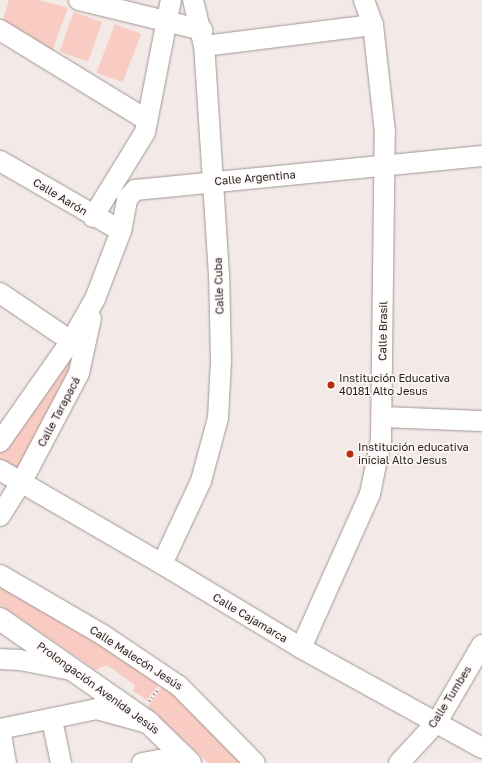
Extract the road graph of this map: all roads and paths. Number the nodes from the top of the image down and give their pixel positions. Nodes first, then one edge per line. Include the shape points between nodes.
1 (80, 0) edge
2 (171, 0) edge
3 (193, 0) edge
4 (364, 0) edge
5 (167, 22) junction
6 (373, 25) junction
7 (0, 30) edge
8 (203, 38) junction
9 (147, 120) junction
10 (482, 156) edge
11 (0, 161) edge
12 (386, 168) junction
13 (214, 181) junction
14 (93, 217) junction
15 (121, 231) junction
16 (116, 266) dead end
17 (0, 293) edge
18 (95, 299) junction
19 (71, 341) junction
20 (79, 374) junction
21 (382, 417) junction
22 (482, 421) edge
23 (0, 442) edge
24 (0, 470) edge
25 (21, 483) junction
26 (0, 516) edge
27 (162, 564) junction
28 (0, 575) edge
29 (0, 619) edge
30 (482, 645) edge
31 (301, 648) junction
32 (0, 659) edge
33 (79, 672) junction
34 (159, 688) dead end
35 (142, 700) dead end
36 (52, 720) junction
37 (437, 722) junction
38 (149, 723) junction
39 (0, 728) edge
40 (482, 748) edge
41 (6, 763) edge
42 (61, 763) edge
43 (142, 763) edge
44 (167, 763) edge
45 (190, 763) edge
46 (255, 763) edge
47 (399, 763) edge

1 - 5 street
2 - 5 street
3 - 8 street, Calle Cuba
4 - 6 street, Calle Brasil
5 - 8 street
5 - 9 street
6 - 8 street
6 - 12 street, Calle Brasil via 385,132
7 - 9 street
8 - 13 street, Calle Cuba
9 - 14 street via 145,132
10 - 12 street, Calle Argentina
11 - 14 street, Calle Aarón
12 - 13 street, Calle Argentina
12 - 21 street, Calle Brasil
13 - 15 street, Calle Argentina via 135,190 127,199
13 - 27 street, Calle Cuba via 221,360 218,418 201,481
14 - 15 street, Calle Aarón
15 - 18 street
16 - 20 street via 94,341
17 - 19 street
18 - 19 street
18 - 20 street, Calle Tarapacá
19 - 23 street
20 - 25 street, Calle Tarapacá
21 - 22 street
21 - 31 street, Calle Brasil via 381,440 370,494
24 - 25 street, Calle Cajamarca
25 - 26 street, Calle Tarapacá
25 - 27 street, Calle Cajamarca
27 - 31 street, Calle Cajamarca
28 - 46 street, Calle Malecón Jesús via 103,635 179,686
29 - 33 main road, Prolongación Avenida Jesús
30 - 37 street, Calle Tumbes
31 - 37 street, Calle Cajamarca
32 - 33 street via 20,660
33 - 38 main road, Prolongación Avenida Jesús
34 - 35 path via 148,704
36 - 38 street via 97,709
36 - 39 street
36 - 42 street
37 - 40 street, Calle Cajamarca
37 - 47 street, Calle Tumbes
38 - 45 main road, Prolongación Avenida Jesús
39 - 41 street
43 - 44 street via 159,760

